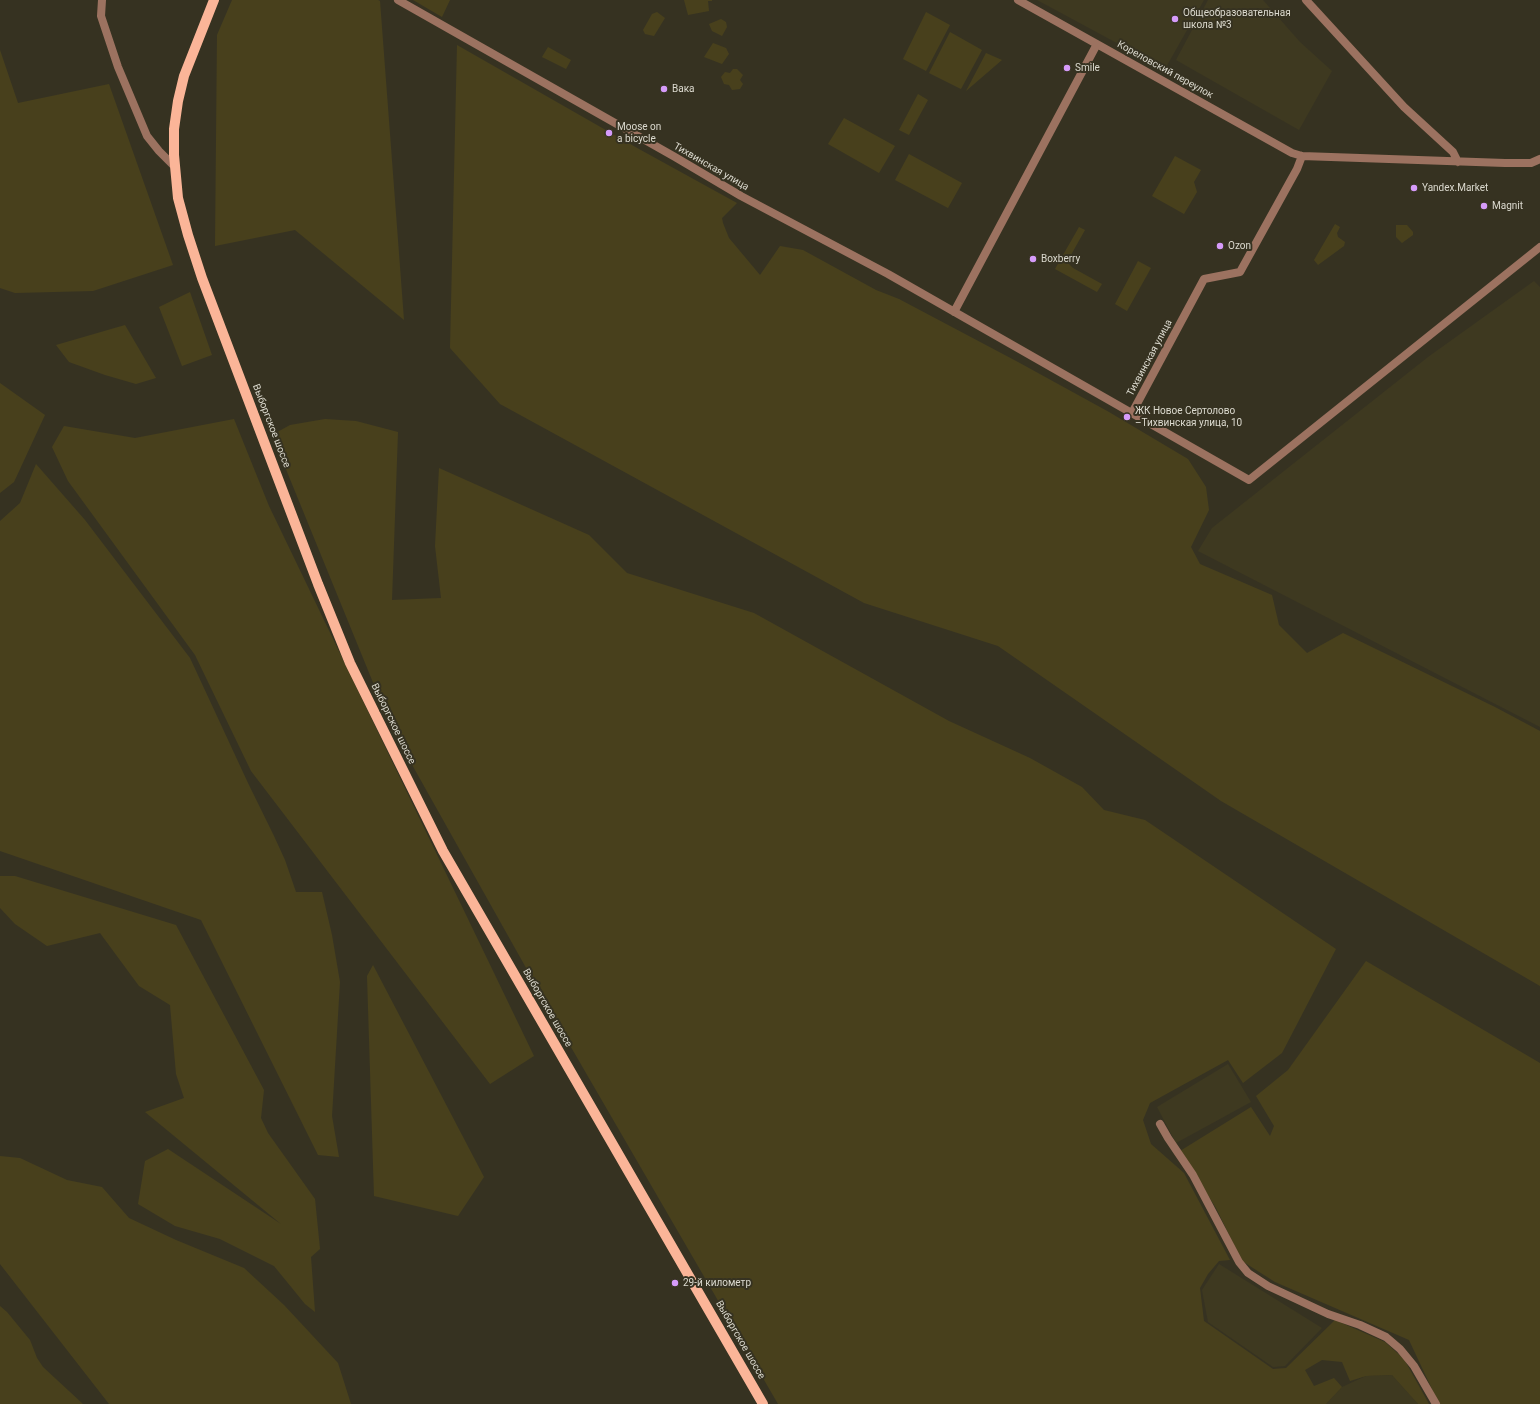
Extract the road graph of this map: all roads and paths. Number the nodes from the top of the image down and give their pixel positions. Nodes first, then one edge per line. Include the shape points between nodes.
1 (102, 0) edge
2 (214, 0) edge
3 (398, 0) edge
4 (1018, 0) edge
5 (1306, 0) edge
6 (1097, 44) junction
7 (1302, 156) junction
8 (1540, 160) edge
9 (1458, 162) junction
10 (174, 166) junction
11 (1540, 247) edge
12 (954, 312) junction
13 (1132, 413) junction
14 (1160, 1124) dead end
15 (763, 1404) edge
16 (1436, 1404) edge

1 - 10 street via 101,16 118,67 147,136
2 - 10 main road, Выборгское шоссе via 184,76 174,129
3 - 12 street, Тихвинская улица via 741,196
4 - 6 street, Кореловский переулок
5 - 9 street via 1404,107 1453,152
6 - 7 street, Кореловский переулок via 1292,153
6 - 12 street
7 - 9 street
7 - 13 street, Тихвинская улица via 1240,272 1204,279
8 - 9 street via 1505,164
10 - 15 main road, Выборгское шоссе via 178,198 202,278 350,663 443,851
11 - 13 street via 1249,480
12 - 13 street, Тихвинская улица
14 - 16 street via 1193,1175 1239,1262 1248,1273 1268,1286 1328,1314 1386,1337 1414,1366

